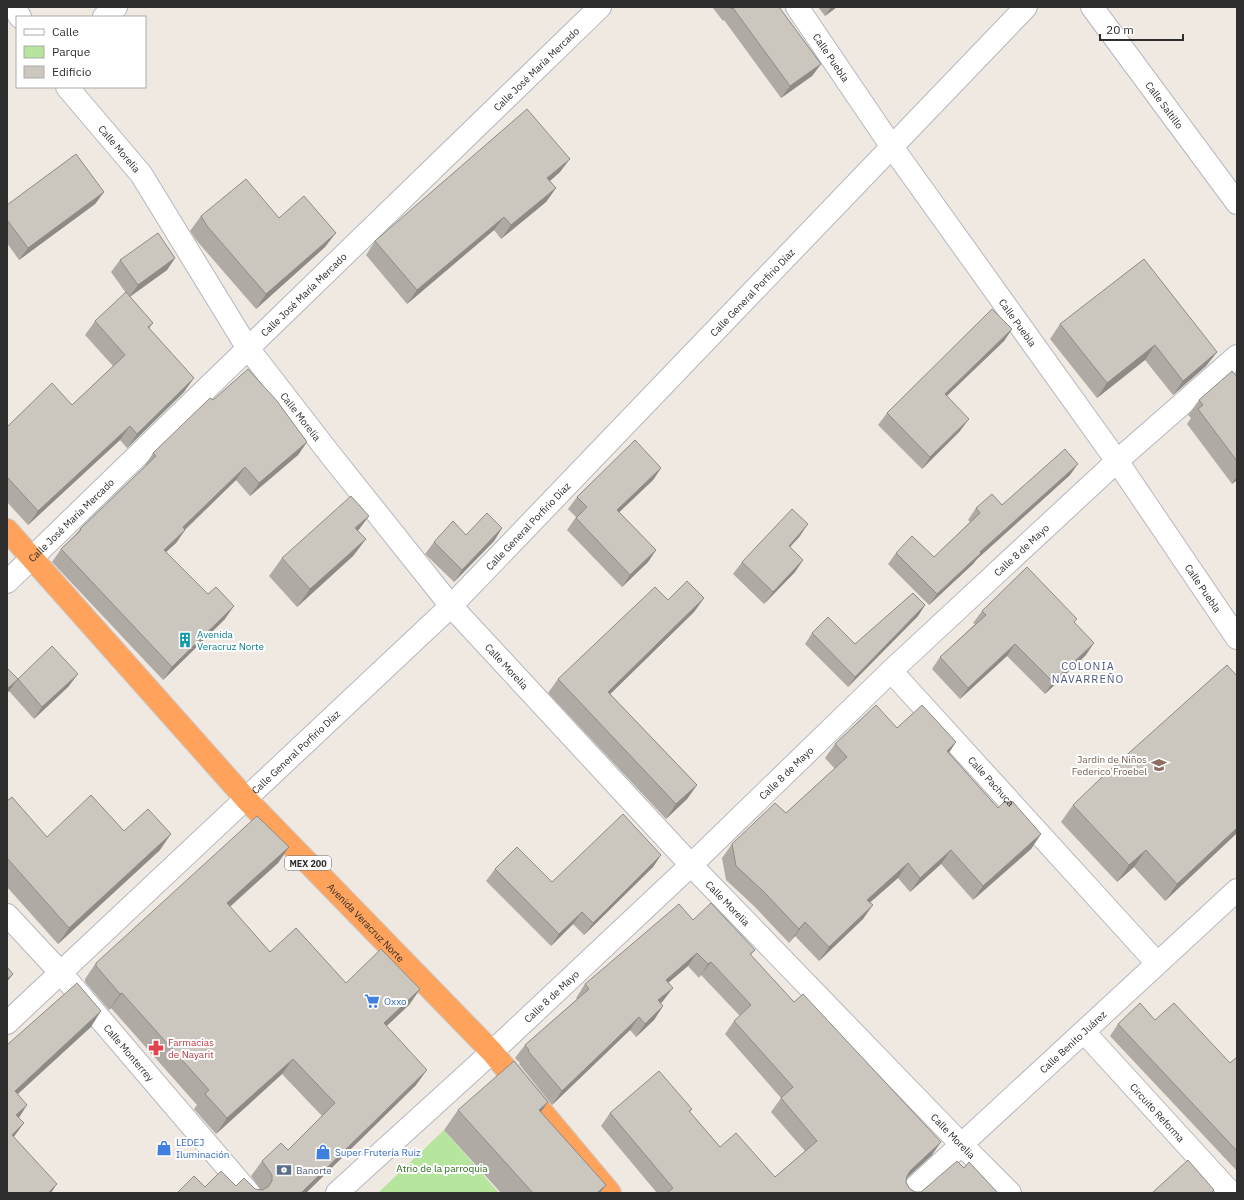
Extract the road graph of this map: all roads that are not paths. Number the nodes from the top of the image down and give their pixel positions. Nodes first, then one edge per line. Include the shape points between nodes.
1 (14, 7) edge
2 (116, 7) edge
3 (600, 7) edge
4 (797, 7) edge
5 (1026, 7) edge
6 (1092, 7) edge
7 (19, 16) edge
8 (105, 16) edge
9 (68, 88) edge
10 (892, 147) junction
11 (1237, 203) edge
12 (247, 347) junction
13 (1237, 356) edge
14 (1117, 461) junction
15 (7, 530) edge
16 (31, 558) junction
17 (7, 582) edge
18 (452, 606) junction
19 (1237, 638) edge
20 (890, 671) junction
21 (246, 800) junction
22 (691, 865) junction
23 (1237, 890) edge
24 (7, 915) edge
25 (1157, 962) junction
26 (61, 973) junction
27 (7, 1023) edge
28 (1084, 1032) junction
29 (492, 1052) junction
30 (962, 1145) junction
31 (249, 1193) edge
32 (337, 1193) edge
33 (610, 1193) edge
34 (909, 1193) edge
35 (1010, 1193) edge
36 (1231, 1193) edge

1 - 7 street
2 - 8 street
3 - 12 street, Calle José María Mercado
4 - 10 street, Calle Puebla
5 - 10 street, Calle General Porfirio Díaz
6 - 11 street, Calle Saltillo
9 - 12 street, Calle Morelia via 141,174
10 - 14 street, Calle Puebla
10 - 18 street, Calle General Porfirio Díaz
12 - 16 street, Calle José María Mercado
12 - 18 street, Calle Morelia
13 - 14 street, Calle 8 de Mayo
14 - 19 street, Calle Puebla
14 - 20 street, Calle 8 de Mayo
15 - 16 highway, Avenida Veracruz Norte / MEX 200
16 - 17 street, Calle José María Mercado
16 - 21 highway, Avenida Veracruz Norte / MEX 200
18 - 21 street, Calle General Porfirio Díaz
18 - 22 street, Calle Morelia
20 - 22 street, Calle 8 de Mayo
20 - 25 street, Calle Pachuca
21 - 26 street, Calle General Porfirio Díaz
21 - 29 highway, Avenida Veracruz Norte / MEX 200
22 - 29 street, Calle 8 de Mayo
22 - 30 street, Calle Morelia
23 - 25 street, Calle Benito Juárez
24 - 26 street, Calle Monterrey
25 - 28 street, Calle Benito Juárez
26 - 27 street, Calle General Porfirio Díaz
26 - 31 street, Calle Monterrey
28 - 30 street, Calle Benito Juárez
28 - 36 street, Circuito Reforma
29 - 32 street, Calle 8 de Mayo
29 - 33 highway, Avenida Veracruz Norte / MEX 200
30 - 34 street, Calle Benito Juárez
30 - 35 street, Calle Morelia

